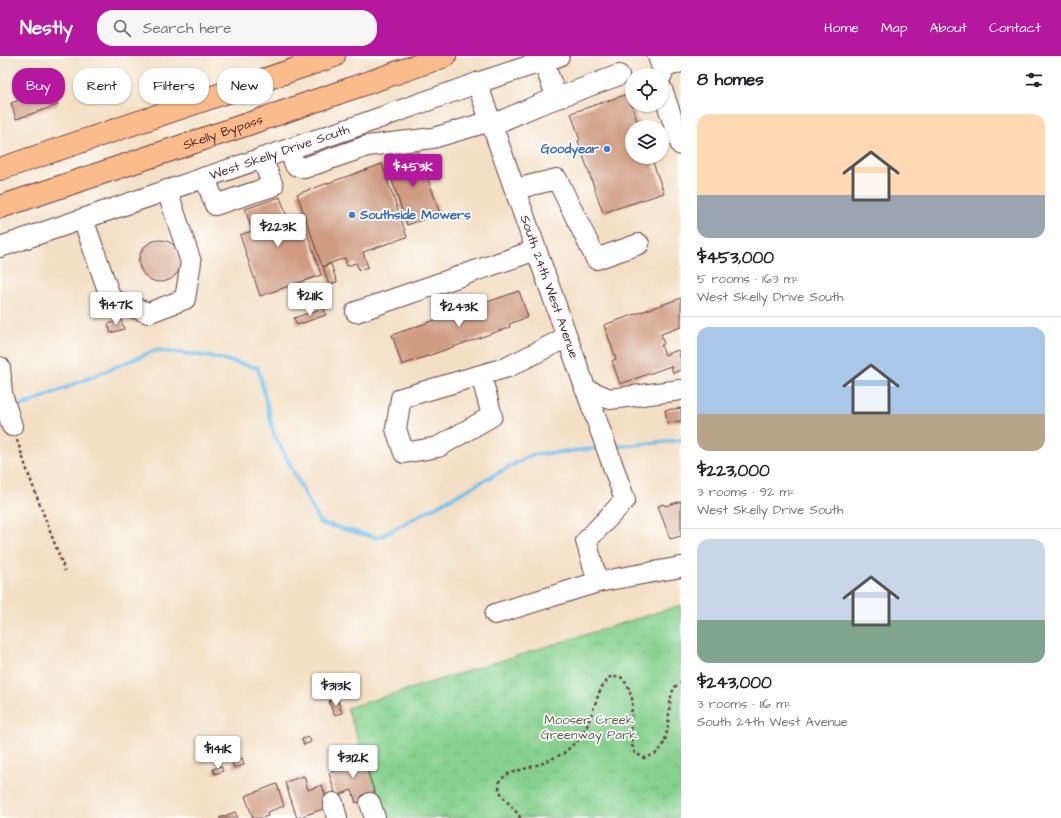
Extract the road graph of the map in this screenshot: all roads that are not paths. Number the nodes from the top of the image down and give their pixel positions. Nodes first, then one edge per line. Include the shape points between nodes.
1 (334, 56) edge
2 (445, 56) edge
3 (551, 59) edge
4 (681, 62) edge
5 (661, 66) edge
6 (619, 75) dead end
7 (477, 83) junction
8 (557, 98) junction
9 (669, 110) edge
10 (491, 123) junction
11 (357, 126) junction
12 (681, 145) edge
13 (366, 146) junction
14 (289, 149) junction
15 (262, 158) junction
16 (232, 168) junction
17 (0, 169) edge
18 (205, 177) junction
19 (167, 190) junction
20 (515, 190) junction
21 (243, 196) junction
22 (0, 208) edge
23 (83, 219) junction
24 (639, 244) dead end
25 (0, 247) edge
26 (536, 250) junction
27 (356, 312) dead end
28 (567, 337) junction
29 (0, 367) edge
30 (481, 376) junction
31 (585, 389) junction
32 (681, 390) edge
33 (12, 426) road end
34 (681, 567) edge
35 (598, 582) junction
36 (495, 614) dead end

1 - 17 highway
2 - 22 highway, Skelly Bypass
3 - 7 street, West Skelly Drive South
3 - 8 street
4 - 5 street
6 - 8 street
7 - 10 street, South 24th West Avenue
7 - 11 street, West Skelly Drive South
8 - 10 street
9 - 12 street
10 - 13 street via 433,138
10 - 20 street, South 24th West Avenue
11 - 13 street
11 - 14 street, West Skelly Drive South
13 - 14 street via 304,168 295,165
14 - 15 street, West Skelly Drive South
15 - 16 street, West Skelly Drive South
15 - 21 street via 273,186
16 - 18 street, West Skelly Drive South
16 - 21 street
18 - 19 street, West Skelly Drive South
18 - 21 street via 215,205
19 - 23 street, West Skelly Drive South
19 - 23 street via 191,262 185,299 148,313 111,299
20 - 24 street via 557,179 596,259
20 - 26 street, South 24th West Avenue
23 - 25 street, West Skelly Drive South
26 - 27 street
26 - 28 street, South 24th West Avenue
28 - 30 street via 508,368
28 - 31 street, South 24th West Avenue
29 - 33 street via 2,394
30 - 30 street via 401,398 396,429 404,453 438,447 492,416
31 - 32 street via 610,399
31 - 35 street, South 24th West Avenue via 625,500 586,541
34 - 35 street
35 - 36 street

